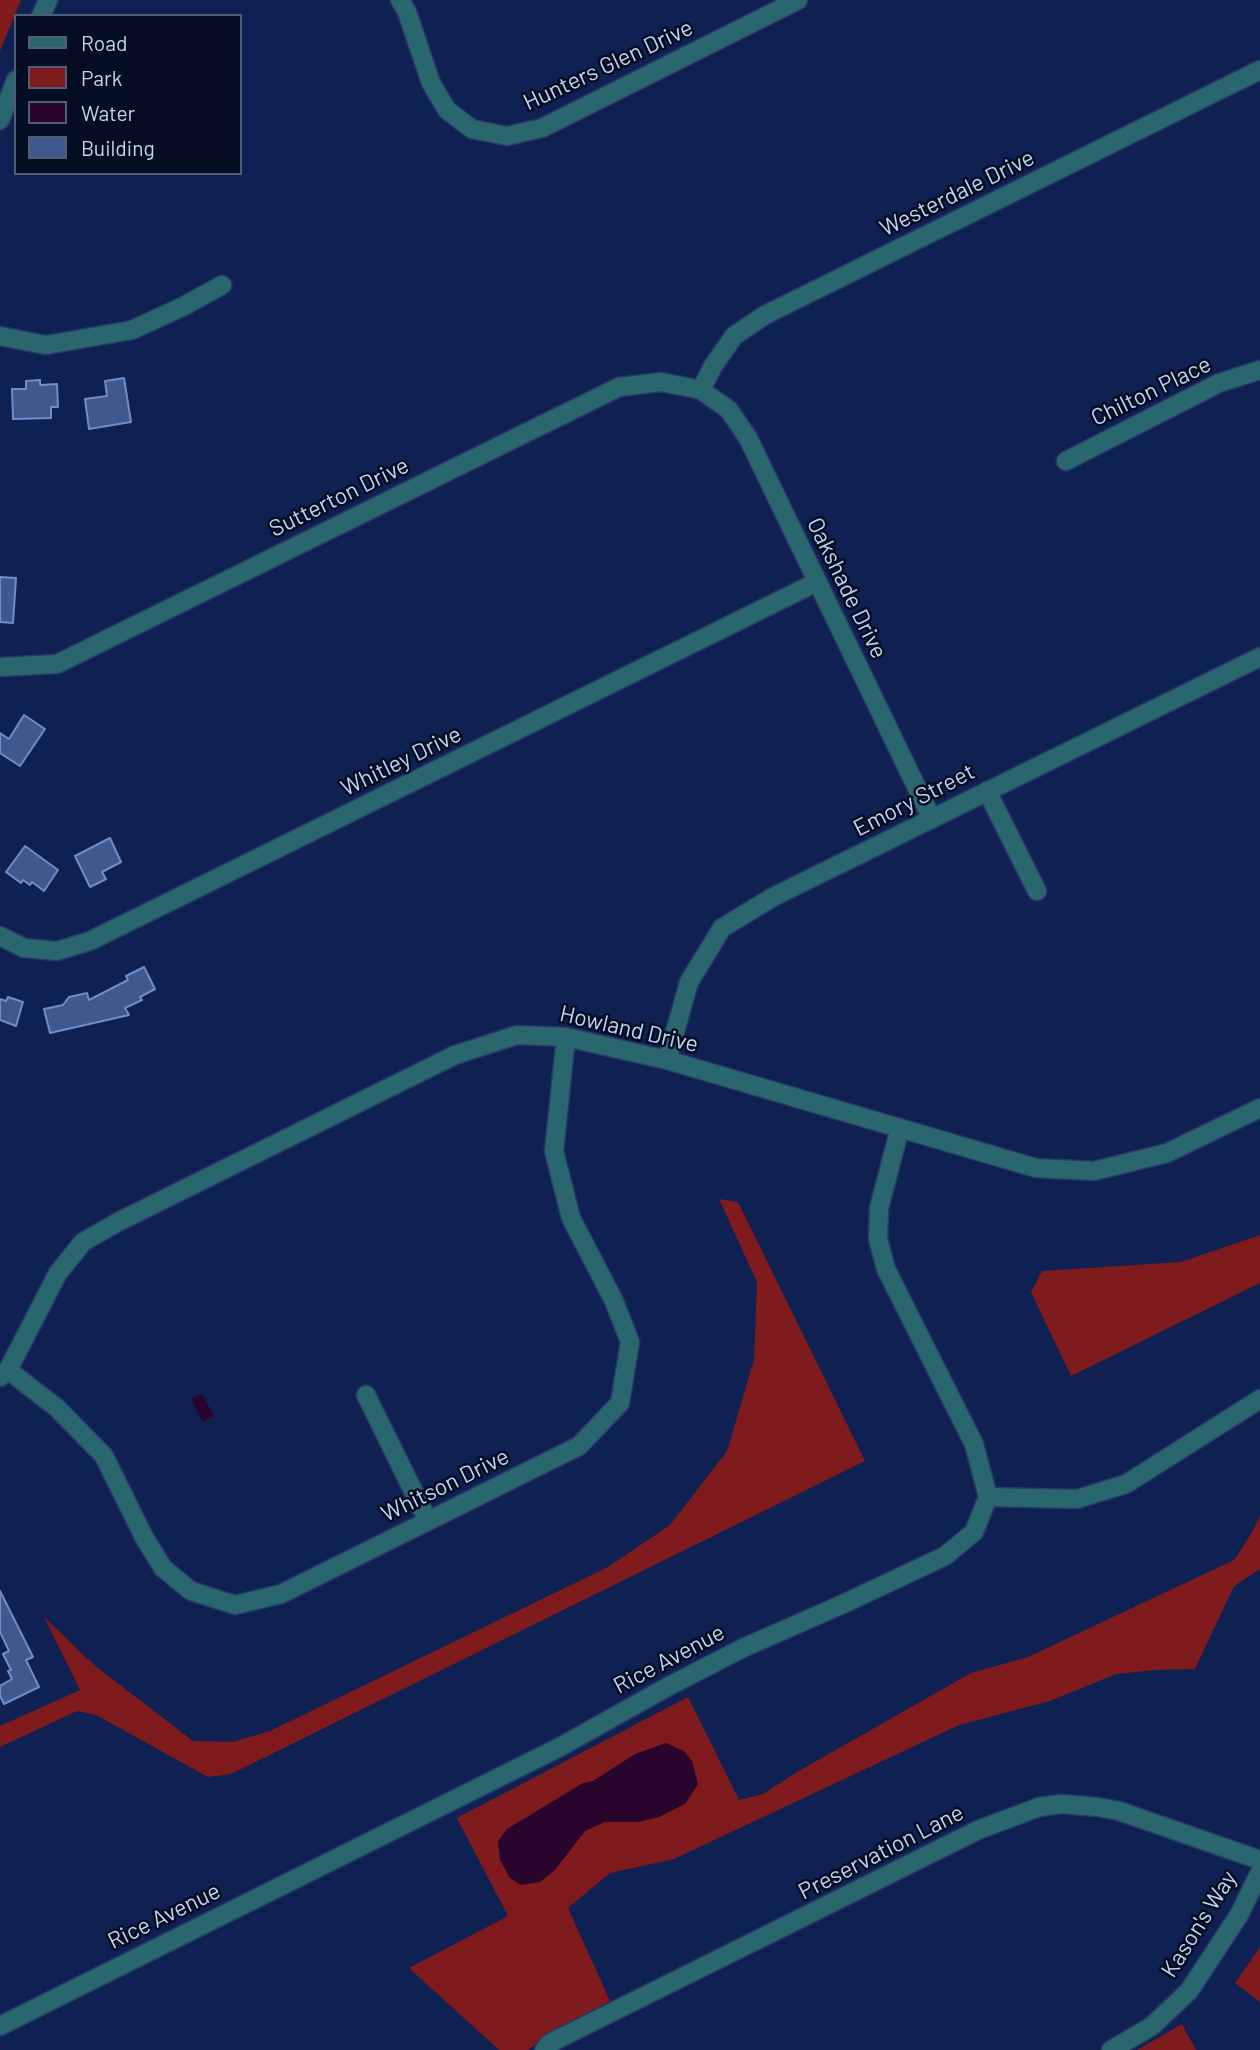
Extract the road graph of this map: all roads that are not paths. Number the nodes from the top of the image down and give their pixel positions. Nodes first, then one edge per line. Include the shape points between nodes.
1 (400, 0) edge
2 (798, 0) edge
3 (1260, 70) edge
4 (14, 85) edge
5 (0, 120) edge
6 (222, 285) dead end
7 (0, 336) edge
8 (1260, 370) edge
9 (701, 390) junction
10 (1066, 461) dead end
11 (817, 582) junction
12 (1260, 657) edge
13 (0, 667) edge
14 (987, 790) junction
15 (932, 819) junction
16 (1037, 891) dead end
17 (0, 936) edge
18 (566, 1037) junction
19 (667, 1060) junction
20 (1260, 1108) edge
21 (900, 1128) junction
22 (4, 1373) edge
23 (366, 1395) dead end
24 (1260, 1399) edge
25 (988, 1497) junction
26 (428, 1521) junction
27 (1260, 1860) edge
28 (1260, 1872) edge
29 (0, 2026) edge
30 (544, 2050) edge
31 (1111, 2050) edge

1 - 2 street, Hunters Glen Drive via 431,83 447,110 472,129 508,135 542,128
3 - 9 street, Westerdale Drive via 765,315 734,336
4 - 5 street
6 - 7 street via 132,330 46,345
8 - 10 street, Chilton Place via 1219,383
9 - 11 street, Oakshade Drive via 729,410 748,438
9 - 13 street, Sutterton Drive via 661,382 619,387 57,664
11 - 15 street, Oakshade Drive
11 - 17 street, Whitley Drive via 90,941 57,951 24,948
12 - 14 street, Emory Street
14 - 15 street, Emory Street
14 - 16 street
15 - 19 street, Emory Street via 773,897 722,929 690,982
18 - 19 street, Howland Drive
18 - 22 street, Howland Drive via 517,1035 455,1055 83,1242 58,1273
18 - 26 street, Whitson Drive via 554,1151 571,1218 630,1342 620,1403 579,1446
19 - 21 street, Howland Drive
20 - 21 street, Howland Drive via 1167,1153 1094,1171 1036,1168
21 - 25 street via 879,1208 877,1239 886,1269 974,1444
22 - 26 street, Whitson Drive via 57,1408 104,1456 163,1567 191,1591 235,1605 281,1594
23 - 26 street
24 - 25 street via 1126,1485 1077,1499
25 - 29 street, Rice Avenue via 974,1532 945,1556 743,1648 559,1747
27 - 30 street, Preservation Lane via 1119,1811 1061,1804 1039,1807 978,1830 550,2043
28 - 31 street, Kason's Way via 1239,1915 1189,1991 1152,2026

